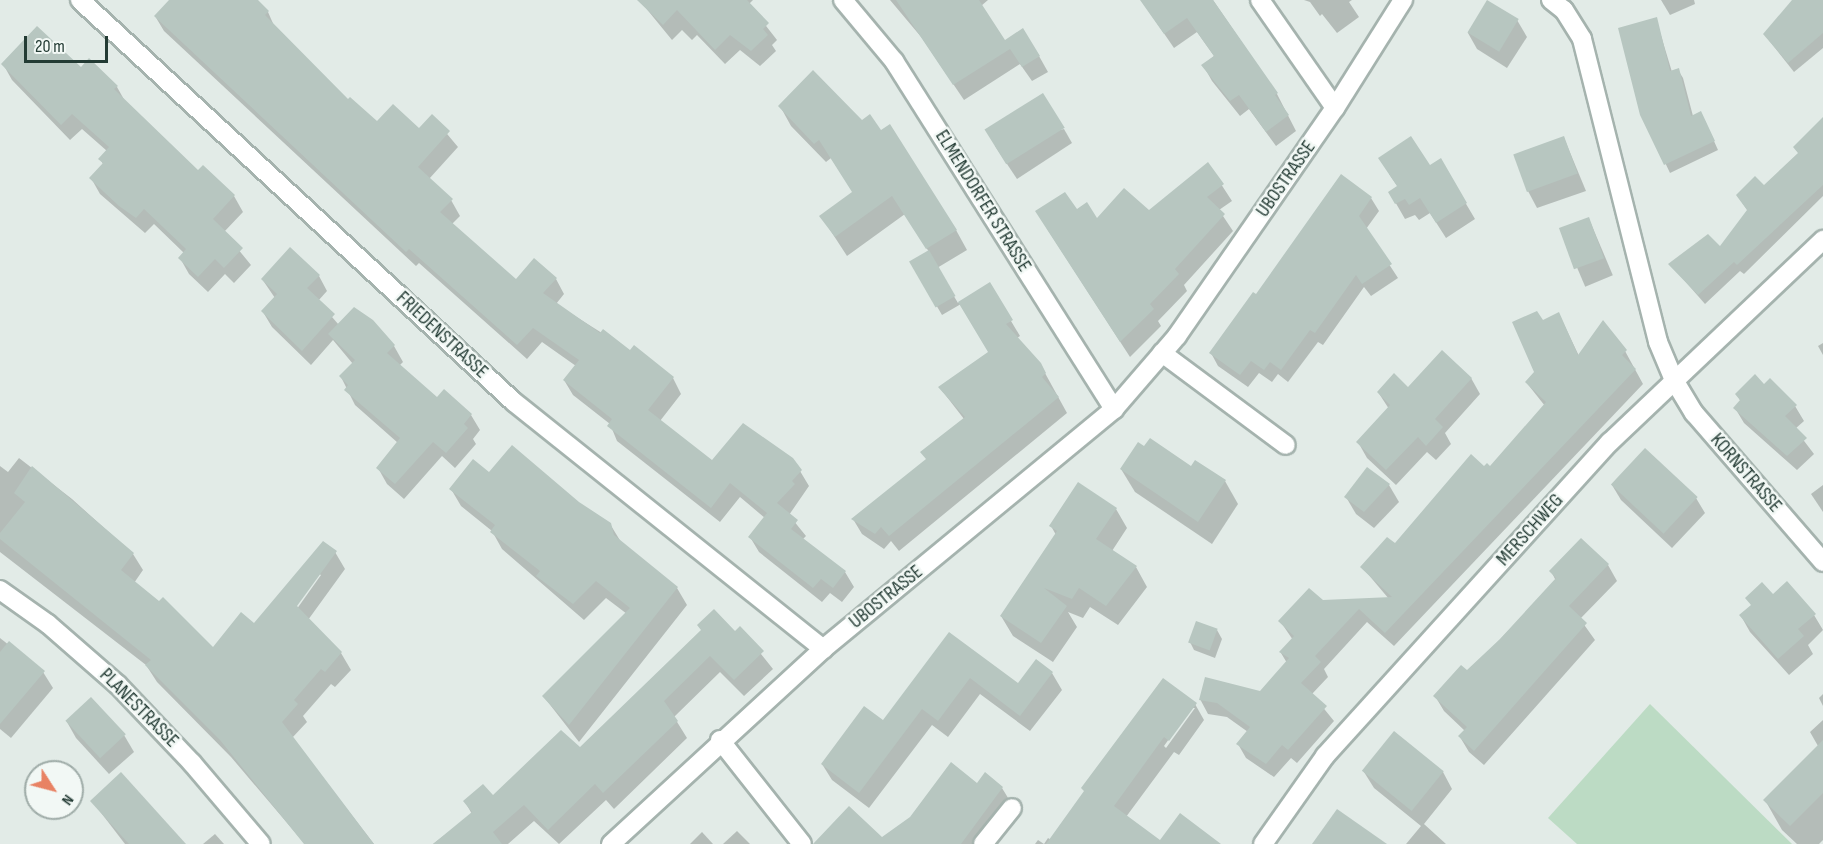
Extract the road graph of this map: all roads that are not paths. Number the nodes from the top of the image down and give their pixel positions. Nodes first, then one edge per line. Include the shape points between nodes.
1 (80, 0) edge
2 (843, 0) edge
3 (1260, 0) edge
4 (1403, 0) edge
5 (1551, 0) edge
6 (1335, 108) junction
7 (1823, 240) edge
8 (1162, 353) junction
9 (1674, 380) junction
10 (1114, 409) junction
11 (1286, 445) dead end
12 (1823, 562) edge
13 (0, 590) edge
14 (823, 649) junction
15 (720, 740) junction
16 (1012, 808) dead end
17 (261, 844) edge
18 (611, 844) edge
19 (802, 844) edge
20 (983, 844) edge
21 (1263, 844) edge

1 - 14 street, FRIEDENSTRASSE via 514,402
2 - 10 street, ELMENDORFER STRASSE via 894,61
3 - 6 street
4 - 6 street, UBOSTRASSE
5 - 9 street via 1564,10 1582,39 1658,342
6 - 8 street, UBOSTRASSE
7 - 9 street, MERSCHWEG
8 - 10 street, UBOSTRASSE
8 - 11 street
9 - 12 street, KORNSTRASSE via 1694,413
9 - 21 street, MERSCHWEG via 1610,442 1325,756
10 - 14 street, UBOSTRASSE
13 - 17 street, PLANESTRASSE via 48,624 118,685
14 - 15 street, UBOSTRASSE
15 - 18 street, UBOSTRASSE
15 - 19 street
16 - 20 street

